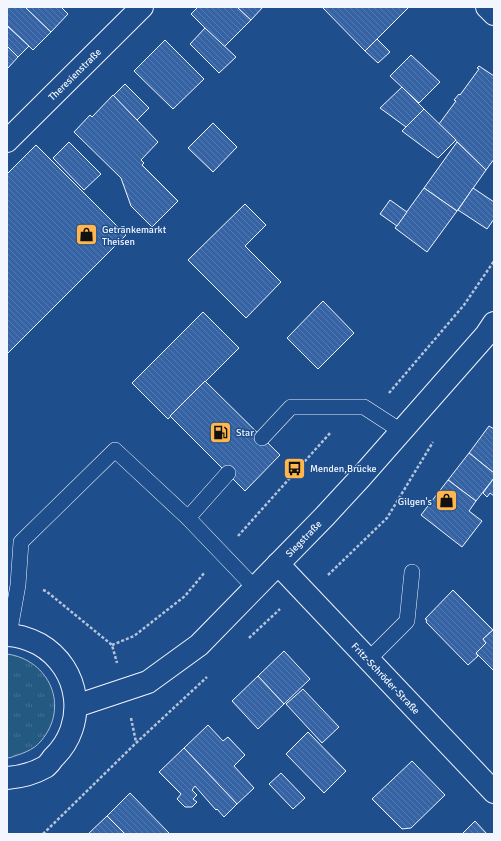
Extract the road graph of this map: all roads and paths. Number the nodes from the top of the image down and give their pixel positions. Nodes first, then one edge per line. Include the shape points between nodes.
1 (142, 7) edge
2 (486, 7) edge
3 (494, 14) edge
4 (7, 141) edge
5 (494, 323) edge
6 (401, 431) junction
7 (262, 438) dead end
8 (436, 438) dead end
9 (228, 473) dead end
10 (188, 518) junction
11 (223, 553) junction
12 (278, 564) junction
13 (412, 572) dead end
14 (18, 585) junction
15 (255, 588) junction
16 (306, 593) junction
17 (8, 635) edge
18 (246, 641) dead end
19 (369, 659) junction
20 (212, 673) dead end
21 (76, 706) junction
22 (7, 778) edge
23 (494, 792) edge
24 (43, 834) edge

1 - 4 main road, Theresienstraße
2 - 3 main road
5 - 6 main road, Siegstraße
6 - 7 lane via 364,407 291,407
6 - 12 main road, Siegstraße
8 - 16 path via 387,518 323,580
9 - 10 lane
10 - 11 lane
10 - 14 lane via 115,450 21,542
11 - 14 path via 185,596 134,636 112,645 46,591
11 - 15 lane
12 - 15 main road, Siegstraße
12 - 16 main road, Fritz-Schröder-Straße
13 - 19 lane via 407,621
14 - 17 lane
15 - 21 main road, Siegstraße via 199,645 148,682
16 - 18 path via 280,609
16 - 19 main road, Fritz-Schröder-Straße
17 - 21 main road via 30,639 49,650 63,666 73,685
19 - 23 main road, Fritz-Schröder-Straße
20 - 24 path
21 - 22 main road via 73,729 62,750 45,767 24,776

